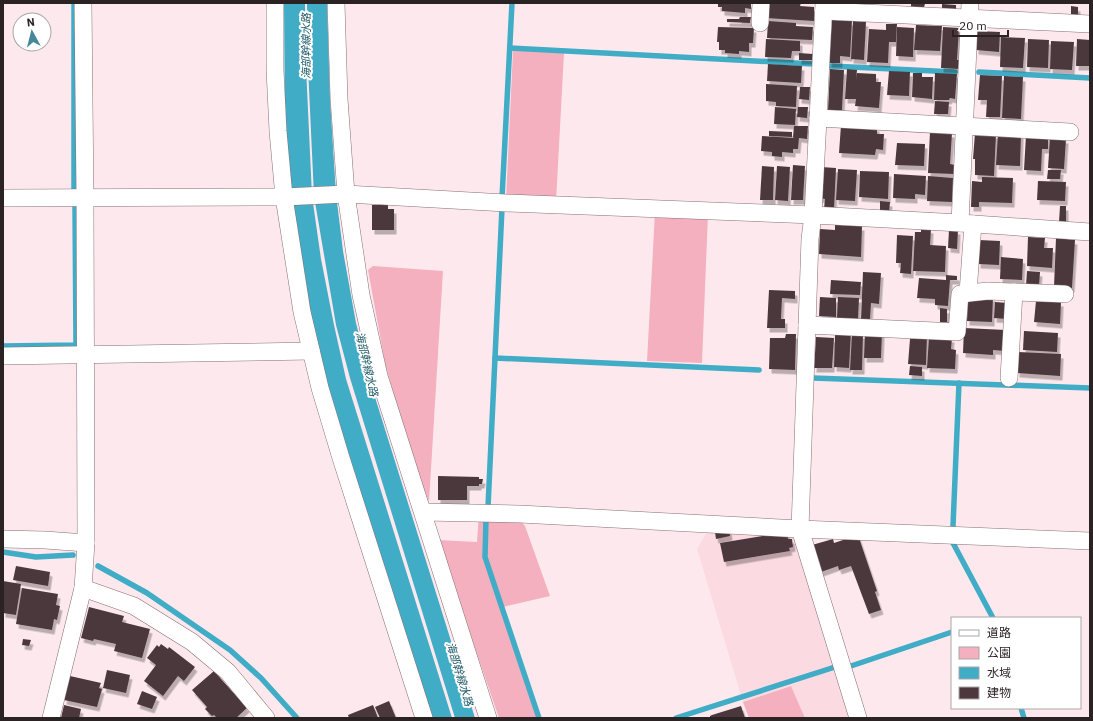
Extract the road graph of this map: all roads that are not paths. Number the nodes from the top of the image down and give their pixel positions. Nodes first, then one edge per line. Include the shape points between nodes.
1 (83, 3) edge
2 (275, 3) edge
3 (336, 3) edge
4 (761, 3) edge
5 (824, 7) edge
6 (970, 10) edge
7 (760, 23) dead end
8 (1090, 24) edge
9 (818, 118) junction
10 (965, 127) junction
11 (1070, 132) dead end
12 (342, 194) junction
13 (284, 197) junction
14 (3, 198) edge
15 (85, 198) junction
16 (813, 215) junction
17 (967, 223) junction
18 (1090, 232) edge
19 (1014, 292) junction
20 (968, 293) junction
21 (1065, 294) dead end
22 (807, 325) junction
23 (311, 352) junction
24 (3, 356) edge
25 (85, 356) junction
26 (1009, 378) dead end
27 (423, 512) junction
28 (800, 529) junction
29 (3, 539) edge
30 (1090, 541) edge
31 (86, 544) junction
32 (83, 588) junction
33 (51, 718) edge
34 (266, 718) edge
35 (424, 718) edge
36 (488, 718) edge
37 (858, 718) edge

1 - 15 street
2 - 13 street via 278,131
3 - 12 street
4 - 7 street
5 - 6 street
5 - 9 street
6 - 8 street
6 - 10 street
9 - 10 street
9 - 16 street
10 - 11 street
10 - 17 street
12 - 13 street
12 - 16 street
12 - 27 street via 379,376
13 - 15 street
13 - 23 street via 302,312
14 - 15 street
15 - 25 street
16 - 17 street
16 - 22 street
17 - 18 street
17 - 20 street
19 - 20 street
19 - 21 street
19 - 26 street
20 - 22 street via 960,294 957,332
22 - 28 street
23 - 25 street
23 - 35 street via 341,458
24 - 25 street
25 - 31 street
27 - 28 street via 520,514
27 - 36 street
28 - 30 street
28 - 37 street
29 - 31 street
31 - 32 street
32 - 33 street
32 - 34 street via 134,606 192,642 228,672

